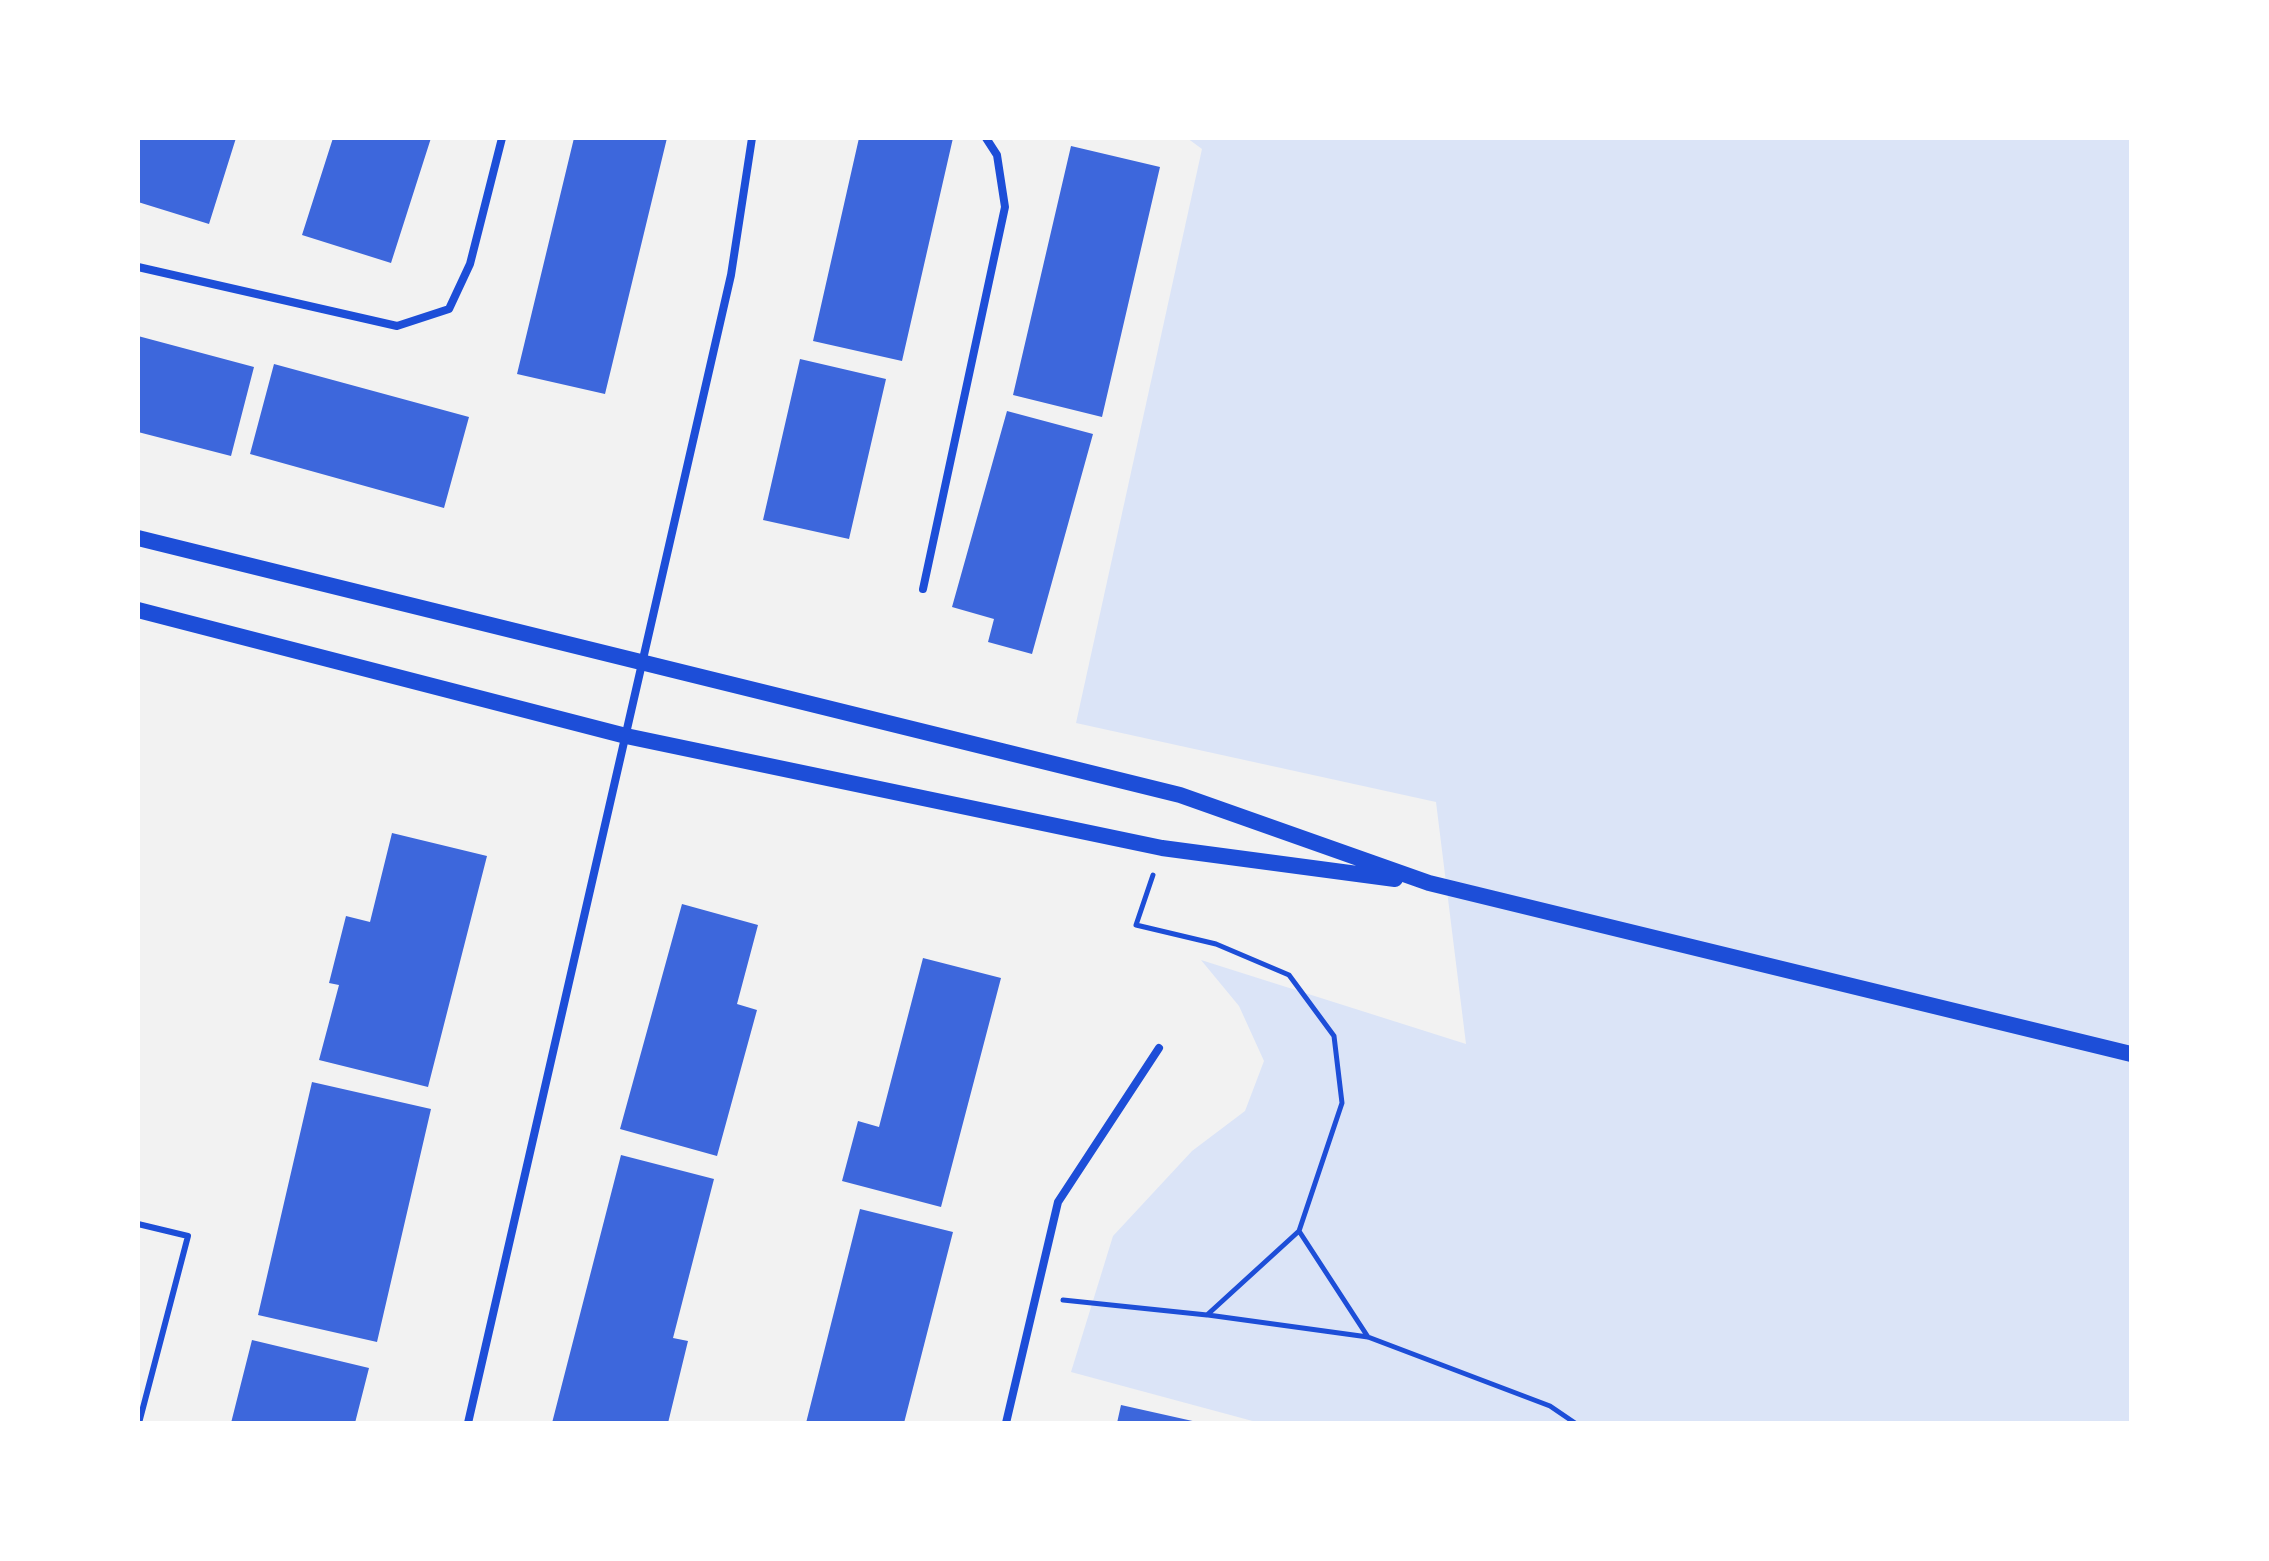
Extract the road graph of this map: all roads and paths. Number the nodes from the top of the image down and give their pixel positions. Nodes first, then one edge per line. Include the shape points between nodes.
1 (502, 138) edge
2 (752, 138) edge
3 (986, 138) edge
4 (138, 267) edge
5 (138, 538) edge
6 (923, 589) dead end
7 (138, 610) edge
8 (643, 664) junction
9 (626, 736) junction
10 (1162, 848) junction
11 (1429, 883) junction
12 (1159, 1048) dead end
13 (2131, 1054) edge
14 (138, 1224) edge
15 (1299, 1231) junction
16 (1036, 1297) junction
17 (1207, 1315) junction
18 (1368, 1337) junction
19 (139, 1423) edge
20 (468, 1423) edge
21 (1006, 1423) edge
22 (1575, 1423) edge

1 - 4 street via 470,264 449,309 397,326
2 - 8 street via 731,275
3 - 6 street via 997,155 1005,207
5 - 8 main road
7 - 9 main road
8 - 9 street
8 - 11 main road via 1180,795
9 - 10 main road
9 - 20 street
10 - 11 main road
10 - 15 path via 1136,925 1216,944 1289,975 1334,1036 1342,1103
11 - 13 main road
12 - 16 street via 1058,1202
14 - 19 lane via 188,1236
15 - 17 path
15 - 18 path
16 - 17 path
16 - 21 street
17 - 18 path
18 - 22 path via 1550,1406

